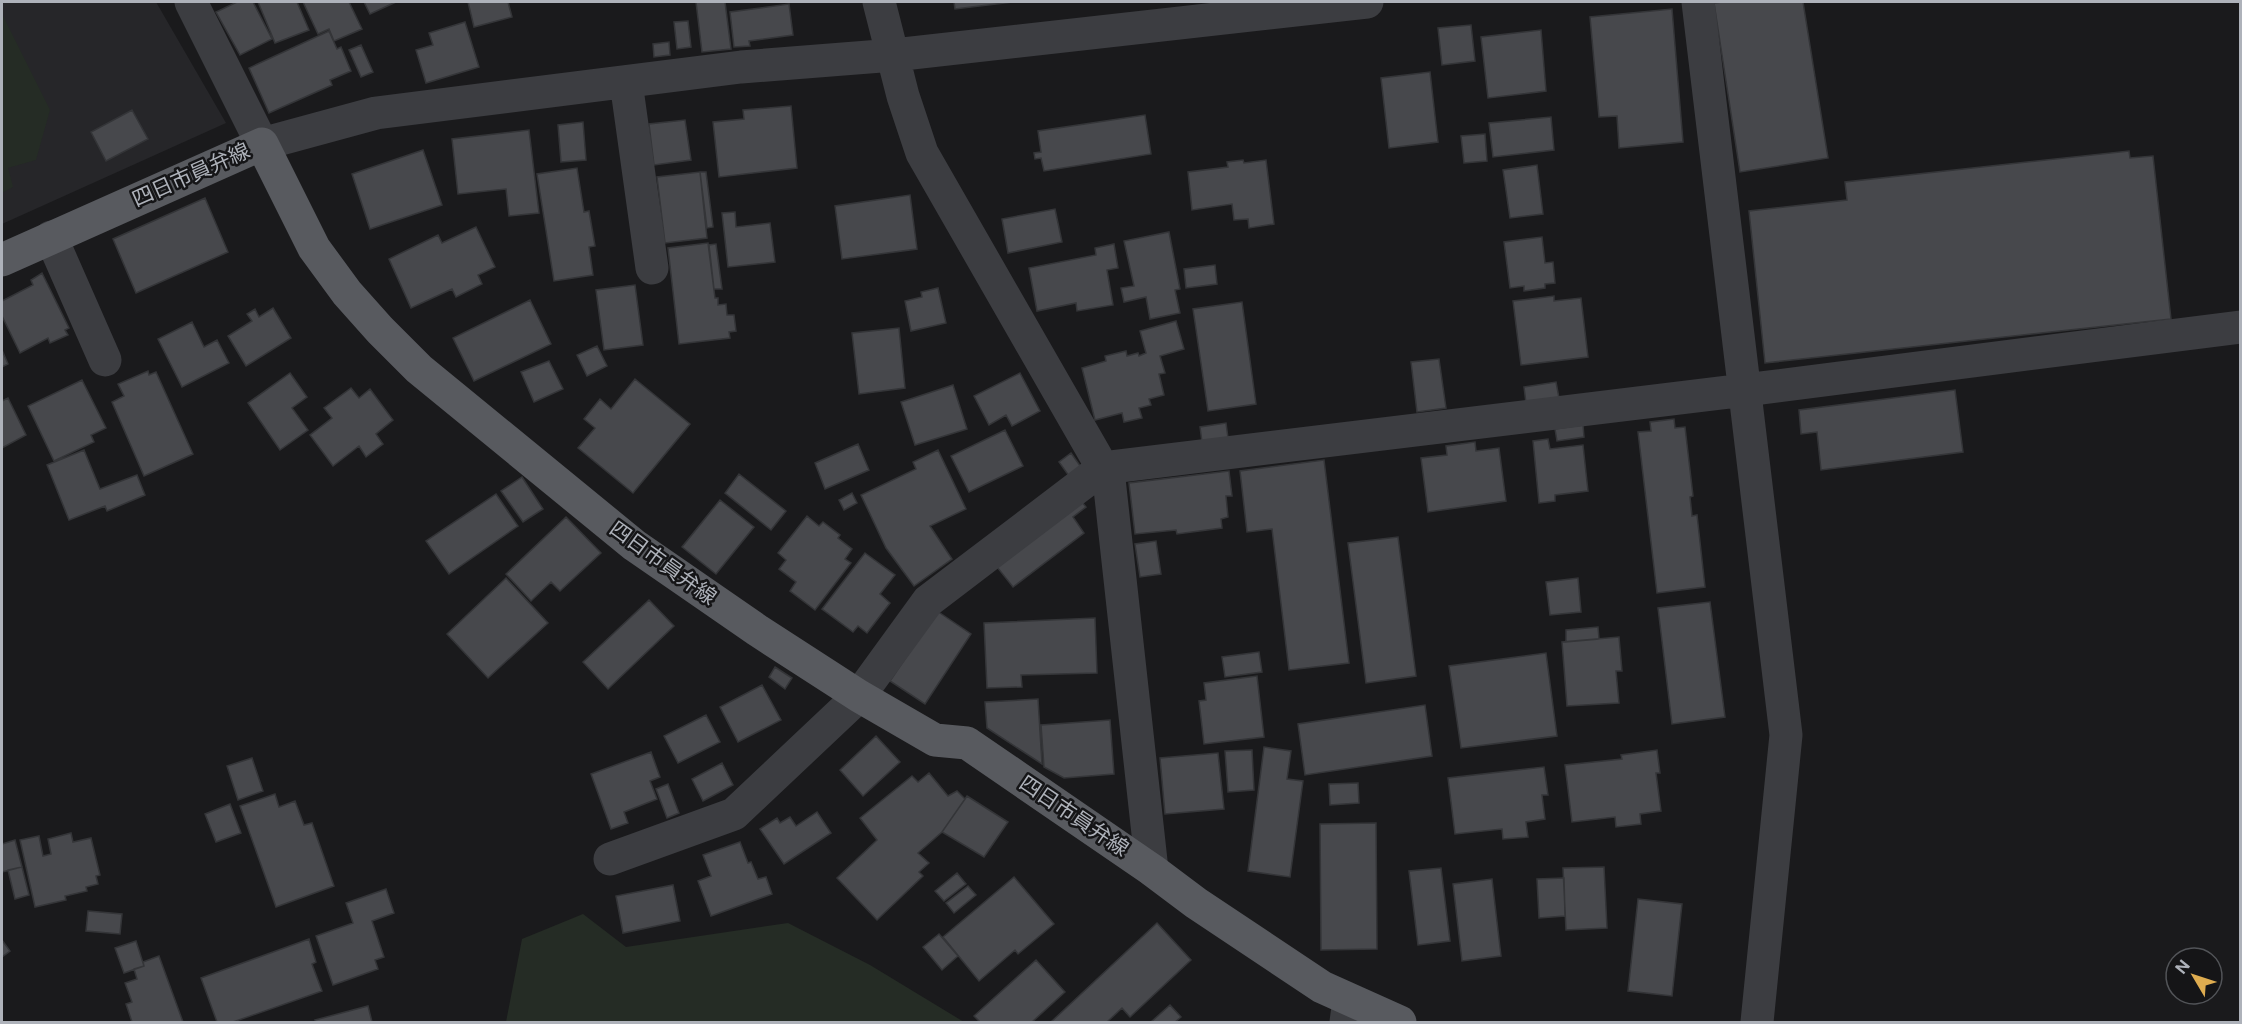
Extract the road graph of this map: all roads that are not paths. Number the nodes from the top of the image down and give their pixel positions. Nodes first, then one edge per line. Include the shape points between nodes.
1 (191, 2) edge
2 (879, 2) edge
3 (1367, 2) edge
4 (1698, 2) edge
5 (894, 55) junction
6 (626, 82) junction
7 (261, 144) junction
8 (51, 237) junction
9 (2, 260) edge
10 (652, 268) dead end
11 (2241, 327) edge
12 (105, 360) dead end
13 (1745, 390) junction
14 (1103, 468) junction
15 (859, 696) junction
16 (610, 859) dead end
17 (1152, 870) junction
18 (1348, 1011) edge
19 (1401, 1023) edge
20 (1756, 1023) edge

1 - 7 street
2 - 5 street
3 - 5 street
4 - 13 street
5 - 6 street via 741,67
5 - 14 street via 922,153
6 - 7 street via 376,113
6 - 10 street
7 - 8 main road, 四日市員弁線
7 - 15 main road, 四日市員弁線 via 314,248 347,293 418,369 634,545
8 - 9 main road, 四日市員弁線
8 - 12 street
11 - 13 street
13 - 14 street
13 - 20 street via 1786,735
14 - 15 street via 928,601
14 - 17 street via 1109,479
15 - 16 street via 734,814
15 - 17 main road, 四日市員弁線 via 934,740 968,743
17 - 18 main road, 四日市員弁線 via 1322,987
18 - 19 main road, 四日市員弁線

